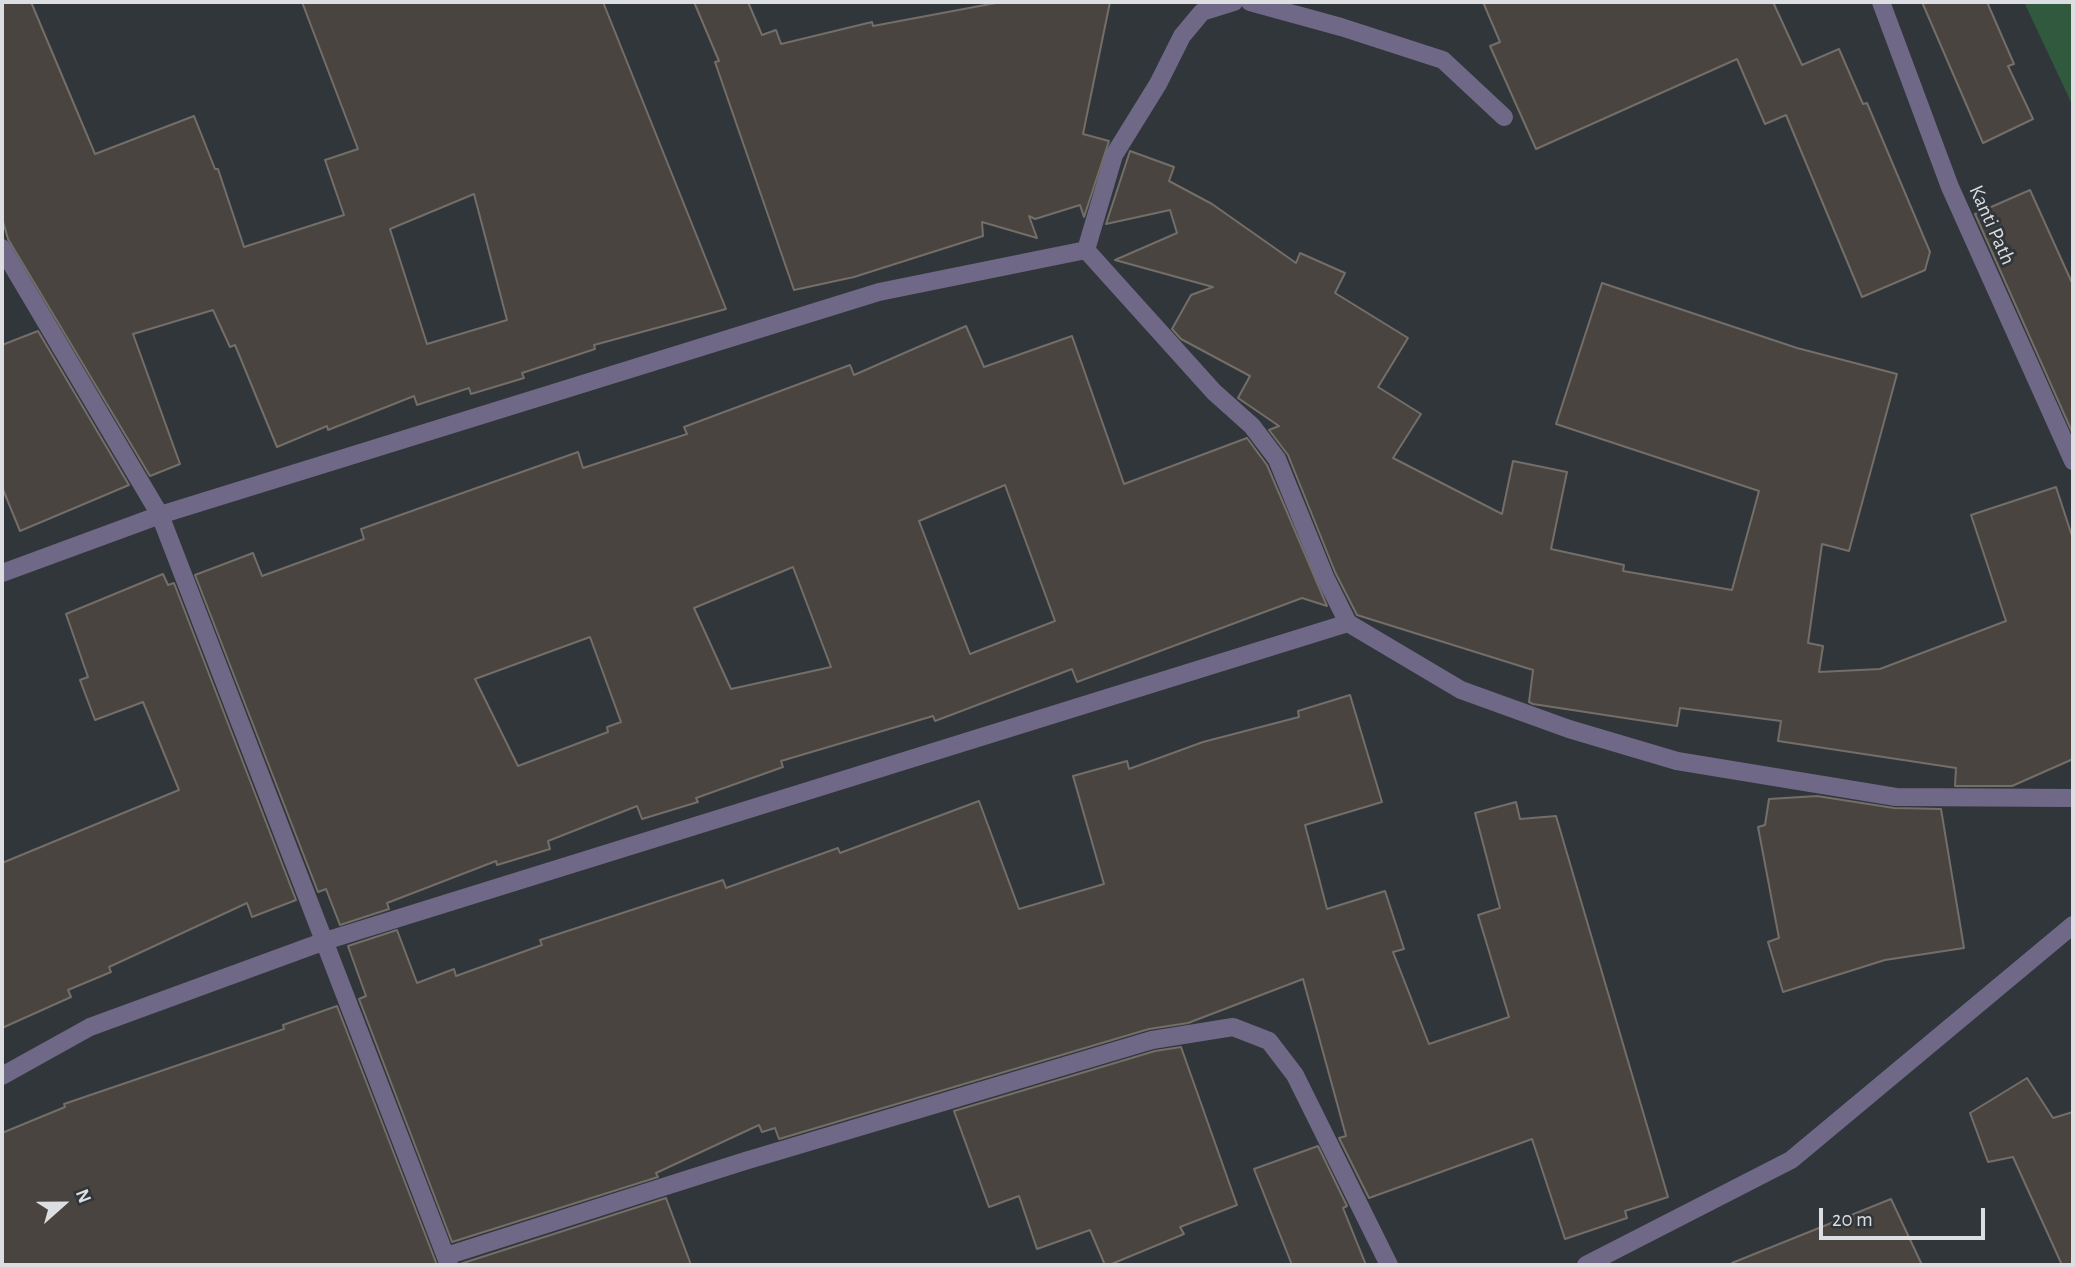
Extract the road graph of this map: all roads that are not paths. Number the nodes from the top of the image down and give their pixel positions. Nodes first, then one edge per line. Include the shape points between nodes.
1 (1234, 2) edge
2 (1250, 2) edge
3 (1881, 2) edge
4 (1504, 117) dead end
5 (2, 248) edge
6 (1086, 250) junction
7 (2073, 461) edge
8 (160, 515) junction
9 (2, 573) edge
10 (1348, 623) junction
11 (2073, 798) edge
12 (2073, 925) edge
13 (325, 941) junction
14 (2, 1076) edge
15 (447, 1261) edge
16 (1390, 1265) edge
17 (1586, 1265) edge

1 - 6 street via 1202,12 1182,36 1114,155
2 - 4 street via 1443,60
3 - 7 street, Kanti Path via 1950,187
5 - 8 street
6 - 8 street via 879,292
6 - 10 street via 1278,459
8 - 9 street
8 - 13 street
10 - 11 street via 1461,690 1677,761 1896,797
10 - 13 street
12 - 17 street via 1791,1160
13 - 14 street via 90,1027
13 - 15 street
15 - 16 street via 745,1161 1152,1040 1233,1027 1269,1041 1295,1075

